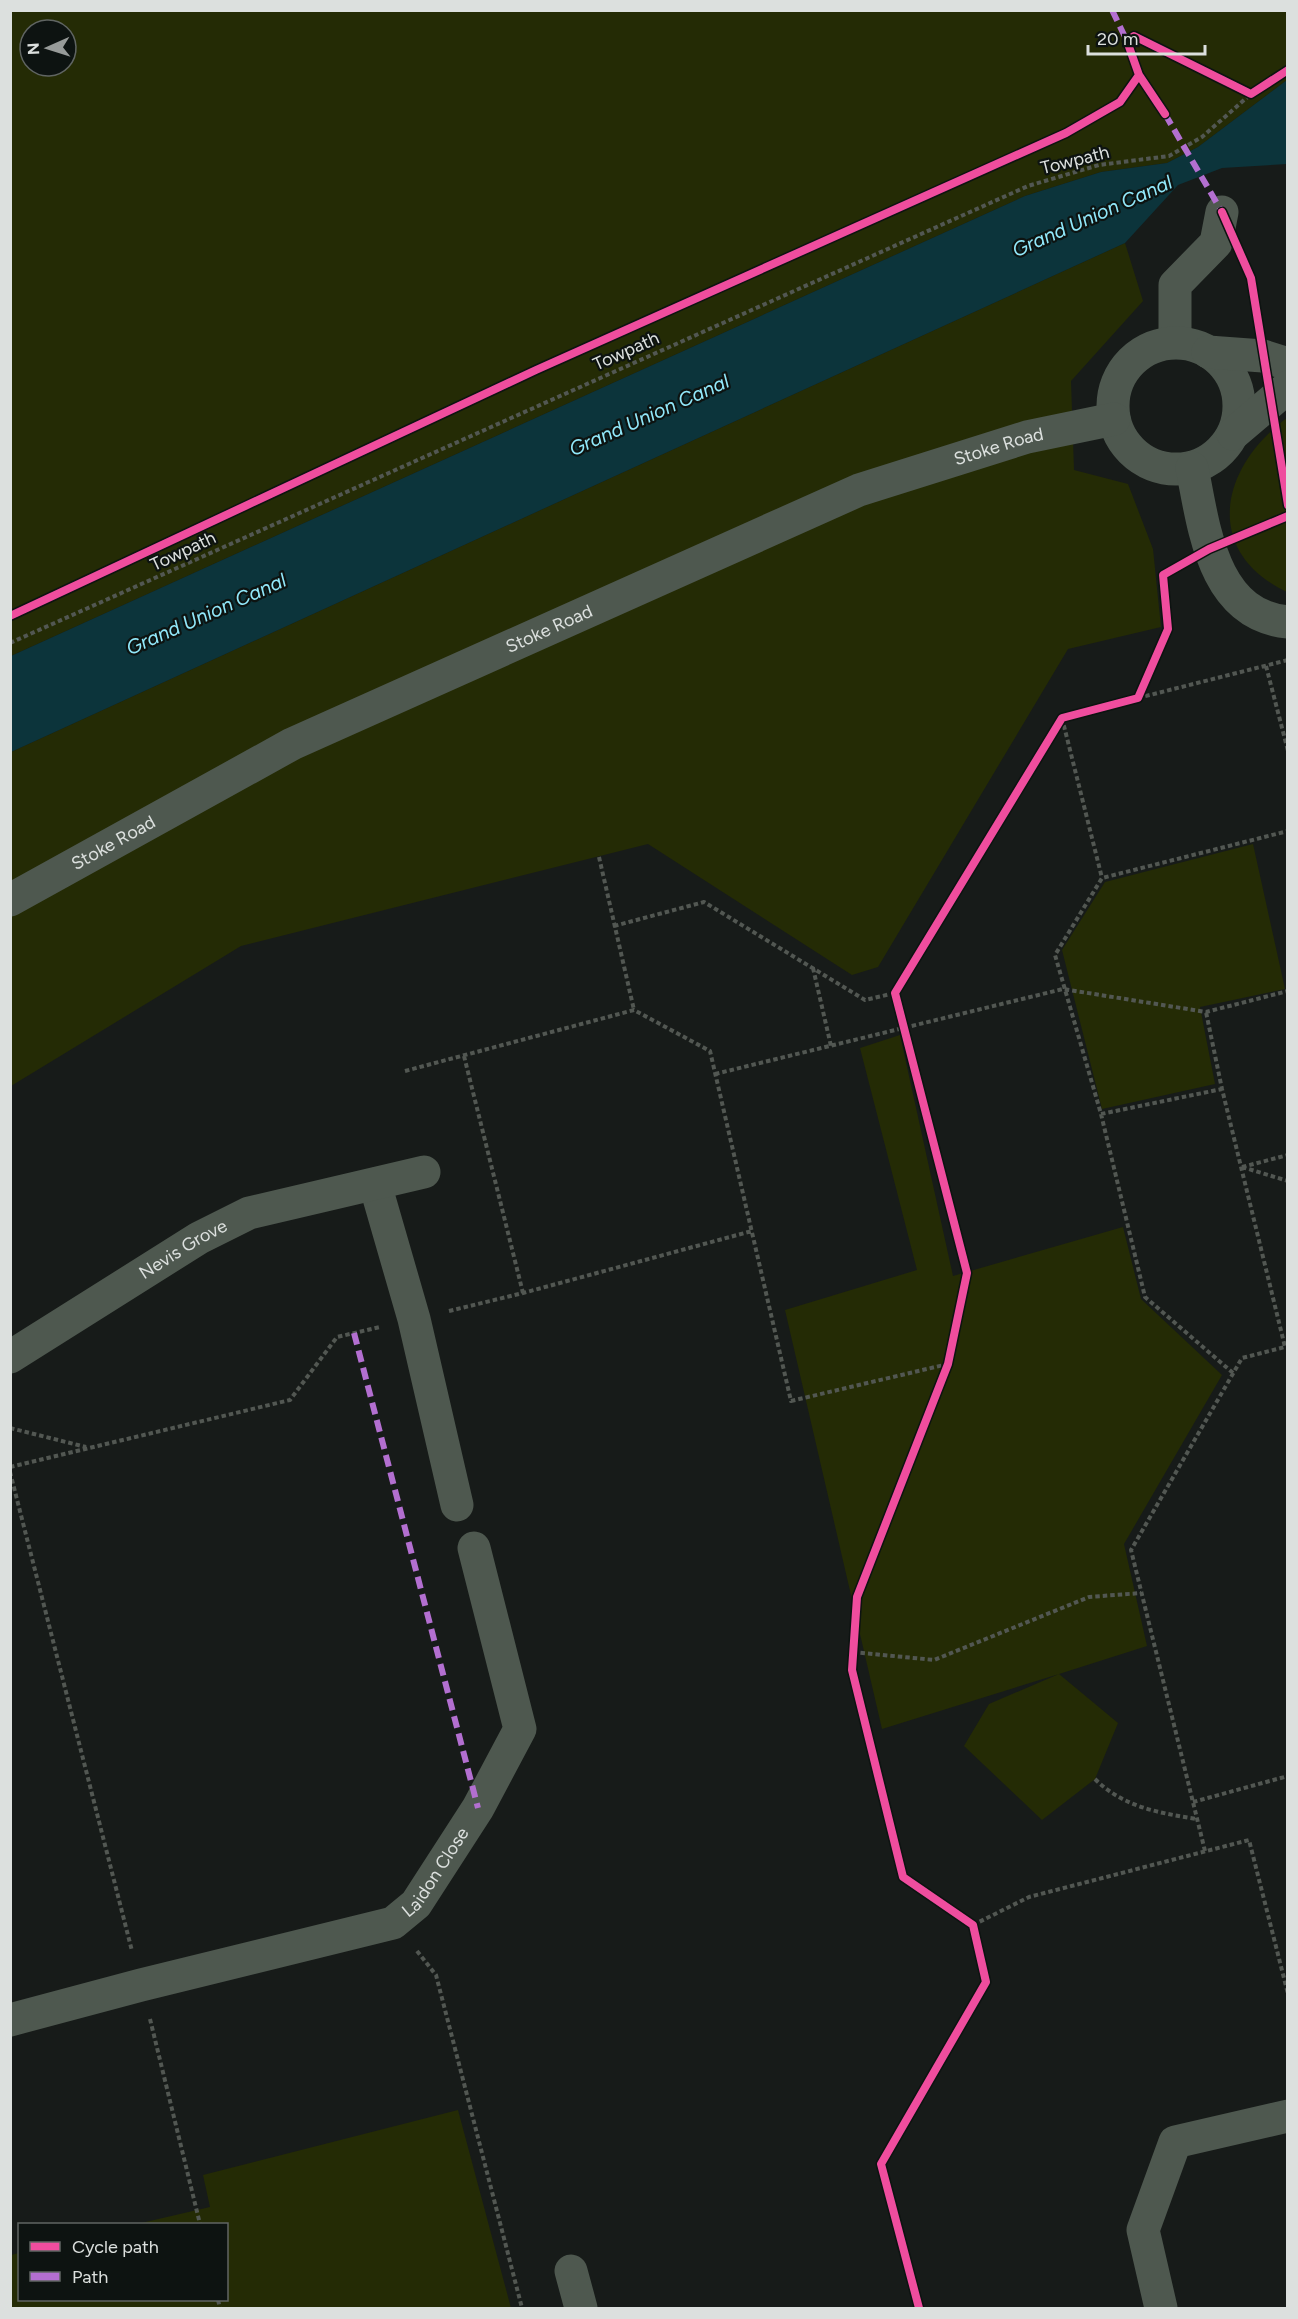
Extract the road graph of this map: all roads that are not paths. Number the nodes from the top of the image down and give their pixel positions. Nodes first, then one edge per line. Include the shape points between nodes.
1 (1222, 212) dead end
2 (1175, 342) junction
3 (1208, 352) junction
4 (1287, 364) edge
5 (1287, 387) edge
6 (1114, 419) junction
7 (1233, 434) junction
8 (1192, 468) junction
9 (1287, 622) edge
10 (10, 900) edge
11 (424, 1172) dead end
12 (375, 1184) junction
13 (10, 1357) edge
14 (457, 1505) dead end
15 (474, 1548) dead end
16 (10, 2020) edge
17 (1287, 2116) edge
18 (571, 2271) dead end
19 (581, 2308) edge
20 (1161, 2308) edge

1 - 2 street via 1216,243 1175,285
2 - 3 street
2 - 6 street via 1139,354 1125,368 1116,385
3 - 4 street via 1263,356
3 - 7 street via 1223,363 1234,379 1239,416
5 - 7 street
6 - 8 street via 1122,441 1135,456 1172,470
6 - 10 street, Stoke Road via 1027,437 859,490 292,744
7 - 8 street via 1209,462
8 - 9 street via 1209,549 1228,587 1258,614
11 - 12 street, Nevis Grove
12 - 13 street, Nevis Grove via 249,1213 200,1238
12 - 14 street via 414,1319
15 - 16 street, Laidon Close via 520,1729 478,1808 416,1904 393,1923
17 - 20 street via 1175,2142 1143,2230
18 - 19 street

